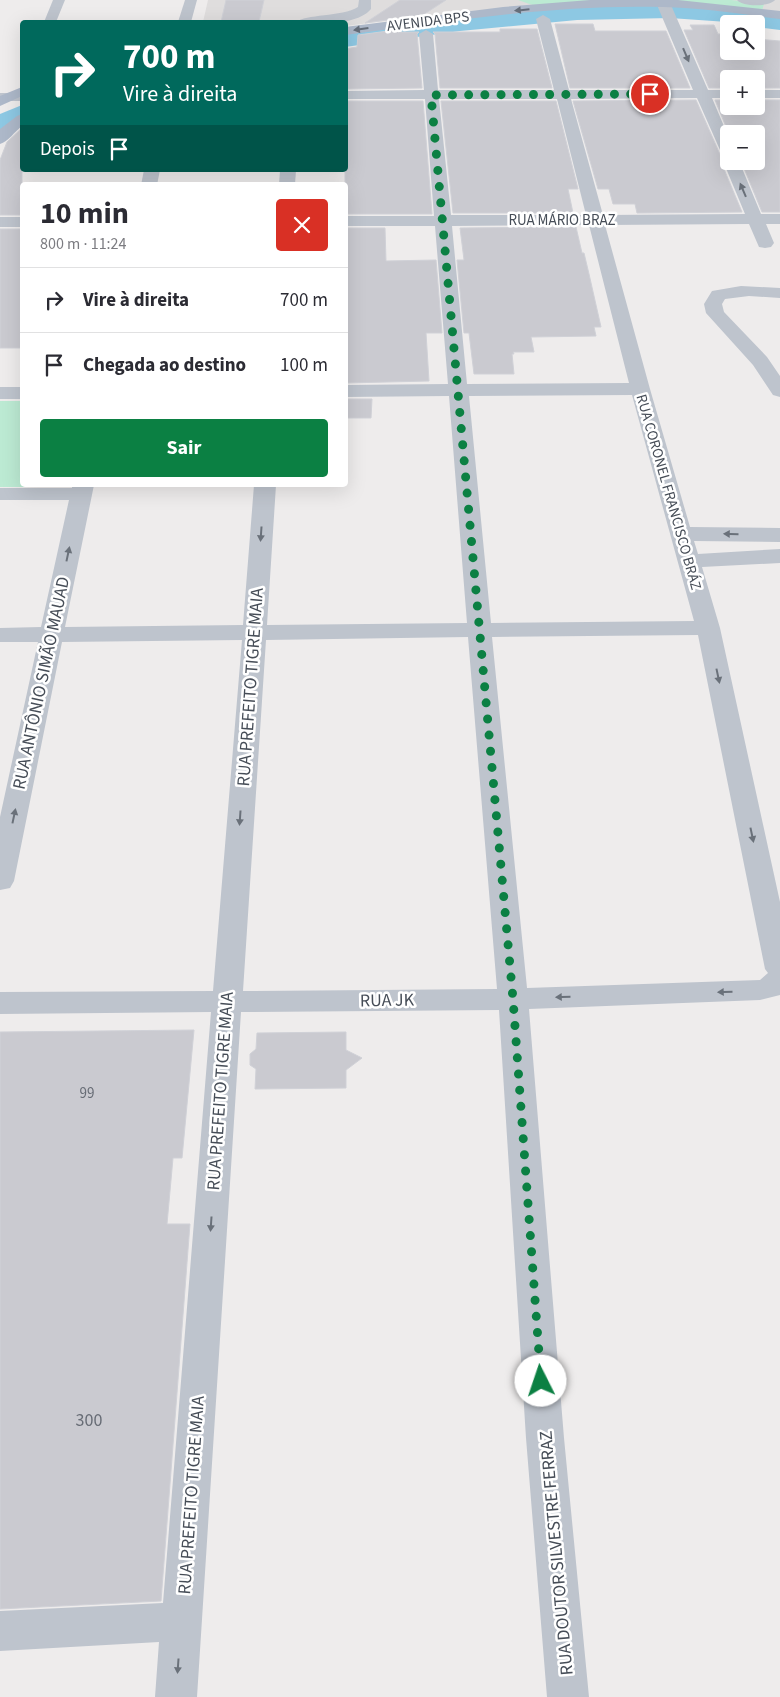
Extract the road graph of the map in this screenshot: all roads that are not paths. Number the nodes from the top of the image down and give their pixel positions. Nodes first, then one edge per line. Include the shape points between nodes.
1 (59, 0) edge
2 (191, 0) edge
3 (365, 0) edge
4 (577, 0) edge
5 (743, 0) edge
6 (771, 7) edge
7 (666, 8) edge
8 (550, 13) junction
9 (720, 18) edge
10 (51, 20) edge
11 (186, 20) edge
12 (320, 20) edge
13 (484, 26) dead end
14 (765, 27) edge
15 (772, 28) dead end
16 (348, 31) edge
17 (426, 34) dead end
18 (562, 94) junction
19 (702, 94) junction
20 (720, 94) edge
21 (765, 94) edge
22 (780, 94) edge
23 (348, 95) edge
24 (431, 95) junction
25 (20, 120) edge
26 (720, 135) edge
27 (0, 139) edge
28 (735, 170) edge
29 (780, 219) edge
30 (596, 220) junction
31 (756, 220) junction
32 (348, 221) edge
33 (442, 221) junction
34 (0, 222) edge
35 (20, 222) edge
36 (765, 243) dead end
37 (780, 293) edge
38 (640, 389) junction
39 (458, 390) junction
40 (348, 391) edge
41 (780, 391) edge
42 (0, 393) edge
43 (20, 393) edge
44 (265, 487) edge
45 (82, 489) edge
46 (0, 494) edge
47 (681, 534) junction
48 (780, 535) edge
49 (780, 556) edge
50 (690, 561) junction
51 (708, 628) junction
52 (480, 630) junction
53 (254, 632) junction
54 (0, 634) edge
55 (52, 634) junction
56 (0, 881) edge
57 (778, 978) edge
58 (513, 999) junction
59 (227, 1002) junction
60 (0, 1003) edge
61 (181, 1622) junction
62 (0, 1631) edge
63 (176, 1697) edge
64 (568, 1697) edge

1 - 10 street
2 - 11 street
3 - 12 street via 364,9 358,14
4 - 8 street
5 - 6 street
6 - 7 main road, AVENIDA BPS
7 - 8 main road, AVENIDA BPS via 609,15
7 - 9 main road, AVENIDA BPS
7 -> 19 street
8 - 13 main road, AVENIDA BPS
8 -> 16 main road, AVENIDA BPS via 455,16
8 - 18 street, RUA CORONEL FRANCISCO BRÁZ
14 - 15 main road
17 - 24 street, RUA DOUTOR SILVESTRE FERRAZ
18 - 19 street
18 - 24 street
18 - 30 street, RUA CORONEL FRANCISCO BRÁZ
19 - 20 street
19 - 26 street
21 - 22 street
23 - 24 street
24 - 33 street, RUA DOUTOR SILVESTRE FERRAZ
25 - 27 main road
31 -> 28 street
29 - 31 street, RUA MÁRIO BRAZ
30 - 31 street, RUA MÁRIO BRAZ
30 - 33 street, RUA MÁRIO BRAZ
30 - 38 street, RUA CORONEL FRANCISCO BRÁZ
31 - 36 street
32 - 33 street, RUA MÁRIO BRAZ
33 - 39 street, RUA DOUTOR SILVESTRE FERRAZ
34 - 35 street
37 - 41 street via 736,291 718,295 713,304 715,314 760,361
38 - 39 street
38 - 47 street, RUA CORONEL FRANCISCO BRÁZ
39 - 40 street
39 - 52 street, RUA DOUTOR SILVESTRE FERRAZ
42 - 43 street
44 -> 53 street, RUA PREFEITO TIGRE MAIA
45 - 46 street
55 -> 45 street, RUA ANTÔNIO SIMÃO MAUAD
48 -> 47 street
47 - 50 street, RUA CORONEL FRANCISCO BRÁZ
49 - 50 street
50 - 51 street, RUA CORONEL FRANCISCO BRÁZ
51 - 52 street
51 -> 57 street, RUA CORONEL FRANCISCO BRÁZ
52 - 53 street
52 - 58 street, RUA DOUTOR SILVESTRE FERRAZ
53 - 55 street
53 -> 59 street, RUA PREFEITO TIGRE MAIA
54 - 55 street
56 -> 55 street, RUA ANTÔNIO SIMÃO MAUAD
57 -> 58 street, RUA JK via 760,990
58 - 59 street, RUA JK
58 - 64 street, RUA DOUTOR SILVESTRE FERRAZ via 545,1438
59 - 60 street, RUA JK
59 -> 61 street, RUA PREFEITO TIGRE MAIA
61 - 62 street
61 -> 63 street, RUA PREFEITO TIGRE MAIA

